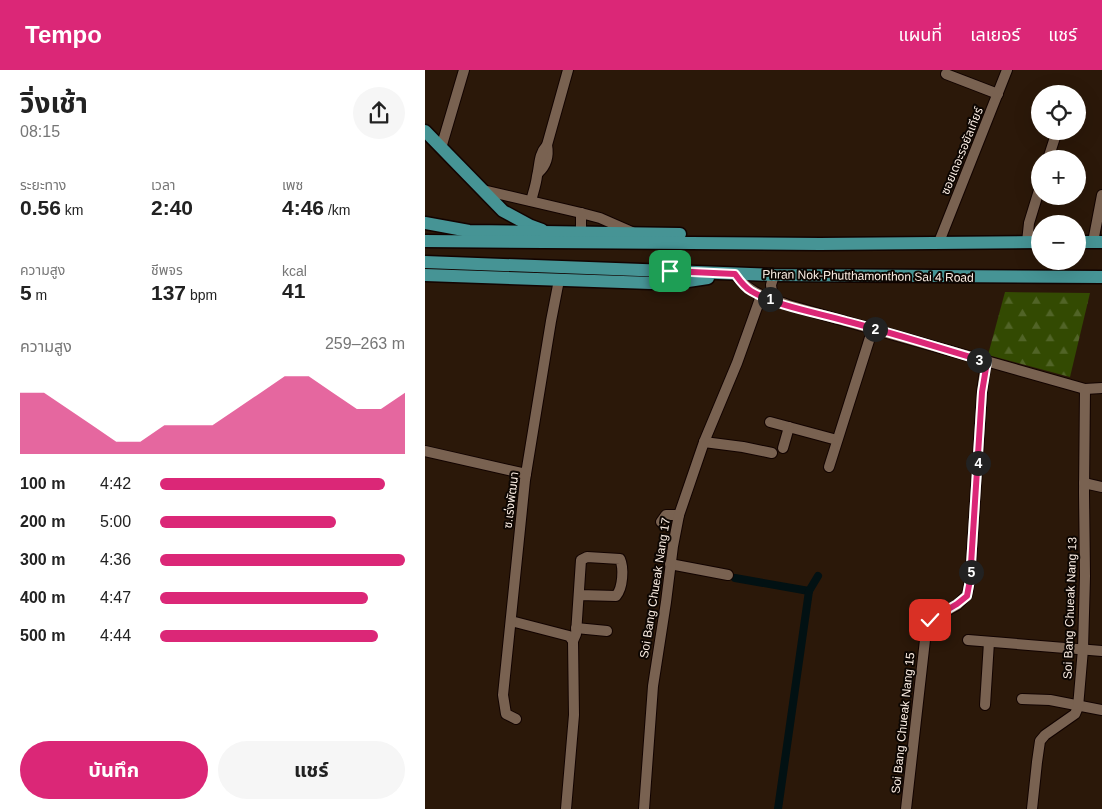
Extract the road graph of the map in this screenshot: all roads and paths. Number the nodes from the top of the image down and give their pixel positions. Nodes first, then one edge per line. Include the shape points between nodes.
1 (464, 70) edge
2 (568, 70) edge
3 (1007, 70) edge
4 (946, 74) dead end
5 (997, 94) junction
6 (425, 131) edge
7 (441, 148) junction
8 (482, 190) junction
9 (1102, 196) edge
10 (531, 201) junction
11 (581, 213) junction
12 (1031, 216) edge
13 (425, 223) edge
14 (1031, 232) edge
15 (561, 233) junction
16 (581, 233) junction
17 (635, 233) junction
18 (425, 241) edge
19 (939, 242) junction
20 (1031, 242) edge
21 (1098, 242) edge
22 (820, 244) junction
23 (425, 262) edge
24 (719, 274) junction
25 (735, 274) junction
26 (425, 275) edge
27 (774, 275) junction
28 (1102, 277) edge
29 (559, 280) junction
30 (761, 296) junction
31 (773, 300) junction
32 (873, 328) junction
33 (987, 362) junction
34 (1102, 388) edge
35 (1085, 389) junction
36 (770, 422) dead end
37 (789, 427) junction
38 (837, 440) junction
39 (704, 442) junction
40 (783, 448) dead end
41 (425, 452) edge
42 (772, 453) dead end
43 (829, 467) dead end
44 (526, 474) junction
45 (1084, 483) junction
46 (1102, 487) edge
47 (679, 515) junction
48 (661, 522) dead end
49 (670, 564) junction
50 (729, 575) dead end
51 (579, 595) junction
52 (511, 620) junction
53 (576, 628) junction
54 (607, 631) dead end
55 (968, 640) dead end
56 (573, 641) junction
57 (989, 642) junction
58 (1083, 650) junction
59 (1102, 651) edge
60 (1022, 699) dead end
61 (985, 705) dead end
62 (1077, 706) junction
63 (1102, 710) edge
64 (516, 719) dead end
65 (566, 809) edge
66 (644, 809) edge
67 (906, 809) edge
68 (1032, 809) edge

1 - 7 street
2 - 10 street via 547,145 545,166 538,173
3 - 5 street, ซอยเดอะรอยัลเทียร์
4 - 5 street
5 - 19 street, ซอยเดอะรอยัลเทียร์
6 - 7 main road
7 - 8 main road
8 - 10 street
8 - 15 main road via 516,219
9 - 21 street
10 - 11 street
11 - 16 street
11 - 17 street
12 - 14 street
13 - 15 main road via 469,231
15 - 16 main road
16 - 17 main road
17 - 22 main road via 742,236
18 - 22 main road
19 - 20 main road
19 - 22 main road
23 - 24 main road, Phran Nok-Phutthamonthon Sai 4 Road
24 - 25 main road, Phran Nok-Phutthamonthon Sai 4 Road
24 - 29 main road via 700,280 671,282
25 - 27 main road, Phran Nok-Phutthamonthon Sai 4 Road
25 - 30 street via 750,290
26 - 29 main road
27 - 28 main road, Phran Nok-Phutthamonthon Sai 4 Road
27 - 31 street via 771,285
29 - 44 street, ซ.เร่งพัฒนา
30 - 31 street
30 - 39 street, Soi Bang Chueak Nang 17
31 - 32 street
32 - 33 street
32 - 38 street
33 - 35 street
33 - 67 street, Soi Bang Chueak Nang 15 via 970,580 967,596 930,620 926,631
34 - 35 street
35 - 45 street, Soi Bang Chueak Nang 13
36 - 37 street
37 - 38 street
37 - 40 street
38 - 43 street
39 - 42 street
39 - 47 street, Soi Bang Chueak Nang 17
41 - 44 street
44 - 52 street, ซ.เร่งพัฒนา
45 - 46 street
45 - 58 street, Soi Bang Chueak Nang 13
47 - 48 street via 666,515
47 - 49 street, Soi Bang Chueak Nang 17
49 - 50 street
49 - 66 street, Soi Bang Chueak Nang 17 via 653,686
51 - 51 street via 616,596 621,589 620,559 583,558
51 - 53 street
52 - 56 street via 569,636
52 - 64 street, ซ.เร่งพัฒนา via 503,700 506,714
53 - 54 street
53 - 56 street
55 - 57 street
56 - 65 street via 573,715
57 - 58 street
57 - 61 street
58 - 59 street
58 - 62 street, Soi Bang Chueak Nang 13
60 - 62 street via 1050,700
62 - 63 street
62 - 68 street via 1075,714 1041,741

